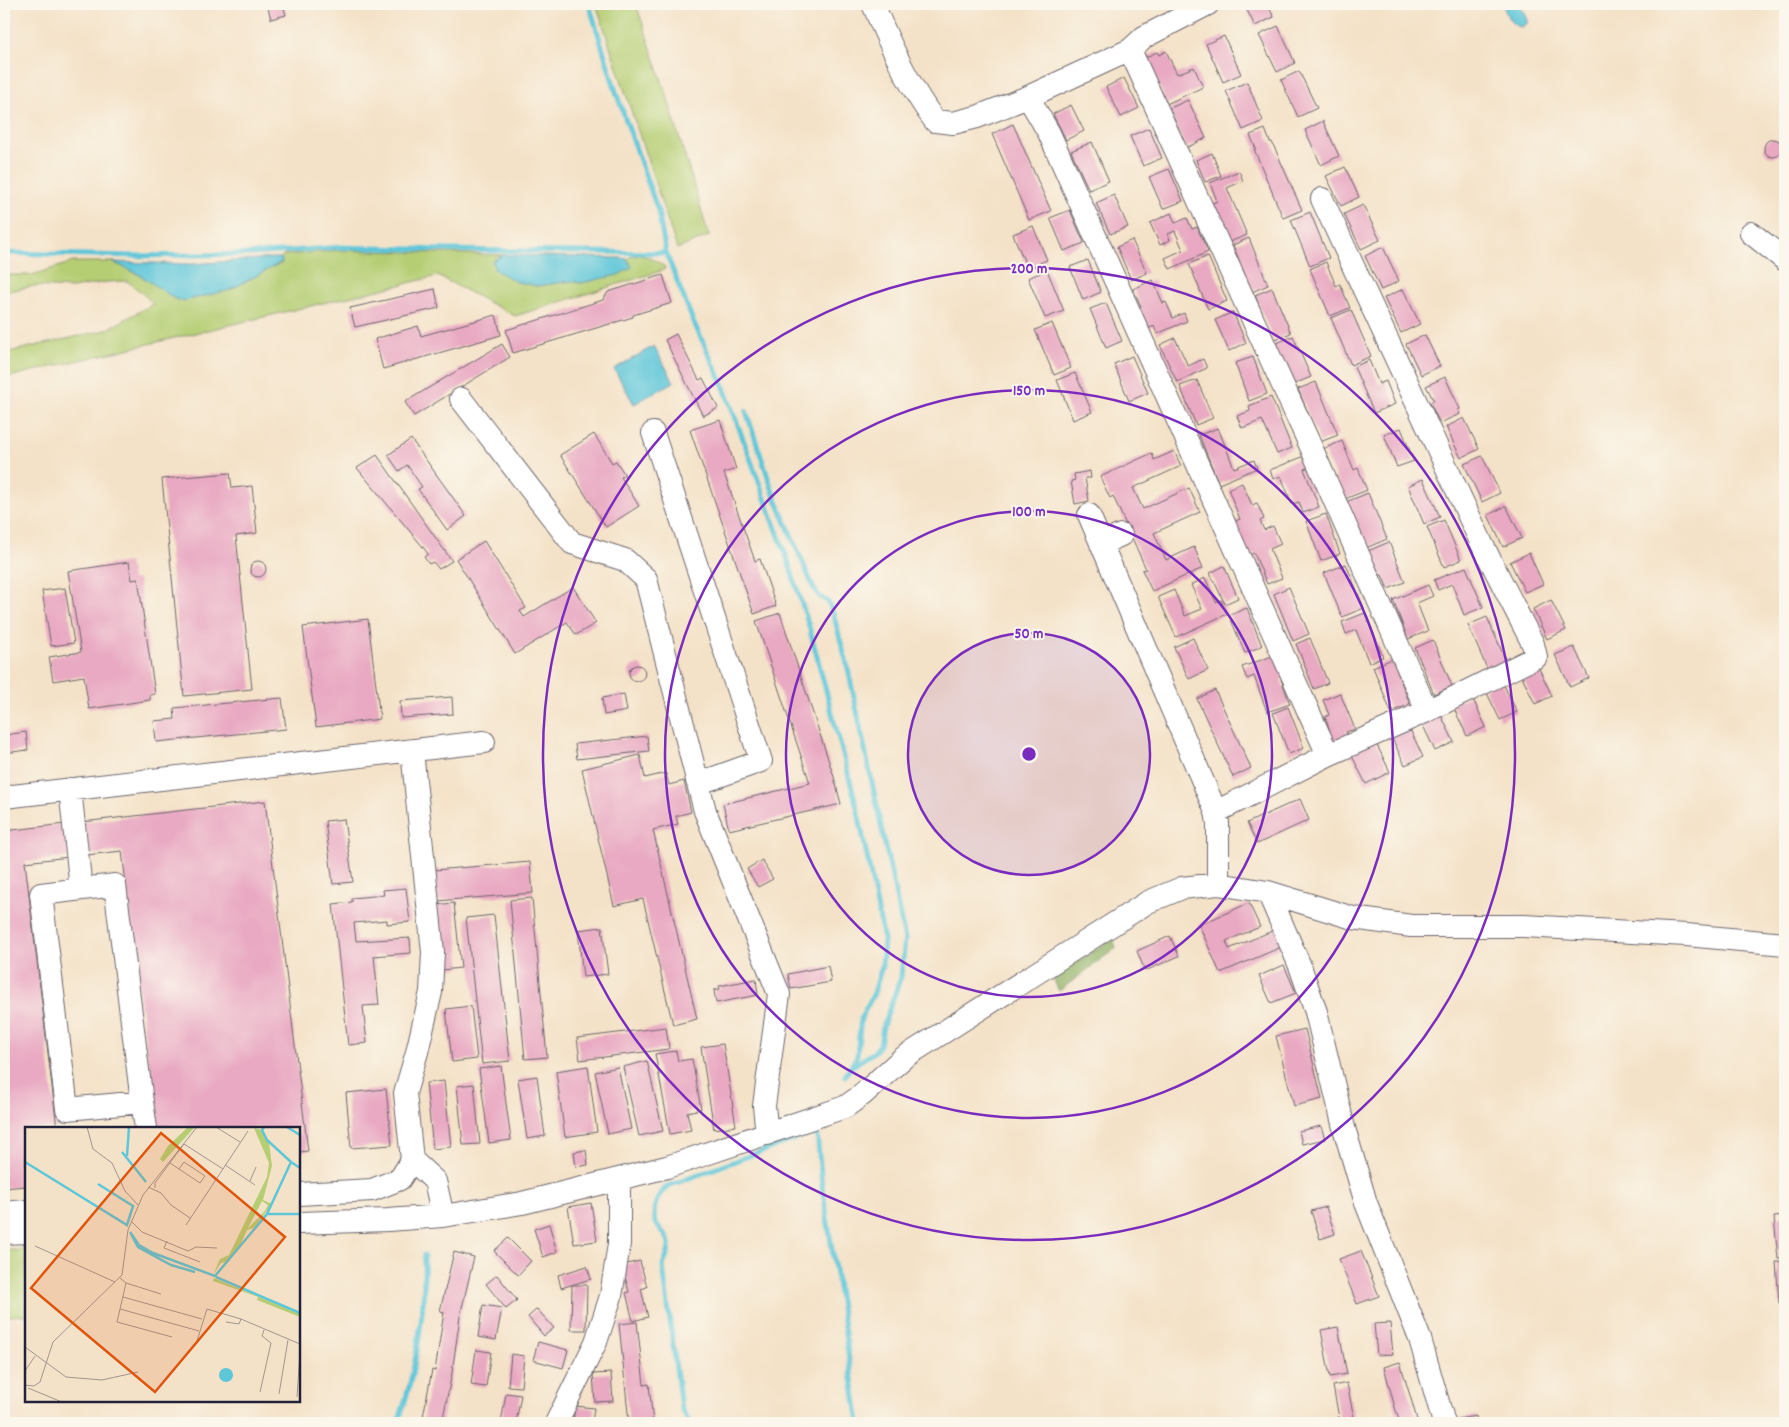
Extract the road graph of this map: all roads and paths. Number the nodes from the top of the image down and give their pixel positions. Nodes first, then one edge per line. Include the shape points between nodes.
1 (873, 4) edge
2 (1208, 4) edge
3 (1130, 50) junction
4 (1028, 97) junction
5 (1322, 199) dead end
6 (1751, 233) dead end
7 (1785, 260) edge
8 (461, 399) dead end
9 (653, 434) dead end
10 (1089, 516) dead end
11 (1427, 711) junction
12 (484, 742) dead end
13 (412, 750) junction
14 (1328, 755) junction
15 (697, 782) junction
16 (70, 789) junction
17 (4, 797) edge
18 (1216, 812) junction
19 (1218, 884) junction
20 (81, 889) junction
21 (1268, 892) junction
22 (1785, 944) edge
23 (142, 1102) junction
24 (146, 1127) edge
25 (767, 1134) junction
26 (412, 1160) junction
27 (618, 1179) junction
28 (300, 1194) edge
29 (25, 1211) edge
30 (4, 1213) edge
31 (443, 1216) junction
32 (300, 1223) edge
33 (25, 1232) edge
34 (4, 1233) edge
35 (556, 1423) edge
36 (1444, 1423) edge

1 - 4 street via 918,96 935,121 953,123 977,117
2 - 3 street via 1144,37
3 - 4 street
3 - 11 street
4 - 14 street via 1049,133
5 - 11 street via 1482,544 1533,644 1536,657
6 - 7 street
8 - 15 street via 572,543 624,560 646,579
9 - 15 street via 761,761
10 - 18 street via 1111,539
11 - 14 street
12 - 13 street
13 - 16 street
13 - 26 street via 433,952 431,992 405,1093
14 - 18 street
15 - 25 street via 704,811 779,994 764,1106
16 - 17 street
16 - 20 street
18 - 19 street
19 - 21 street
19 - 25 street via 1182,888 1148,902 903,1058 845,1107
20 - 23 street via 115,885
20 - 23 street via 41,894 67,1109
21 - 22 street via 1353,918 1411,926 1686,934
21 - 36 street via 1316,1012 1366,1204 1420,1339
23 - 24 street
25 - 27 street via 667,1167
26 - 28 street via 400,1179 372,1190
26 - 31 street via 435,1181
27 - 31 street via 522,1203
27 - 35 street via 619,1244 611,1296 596,1342
29 - 30 street
31 - 32 street
33 - 34 street

